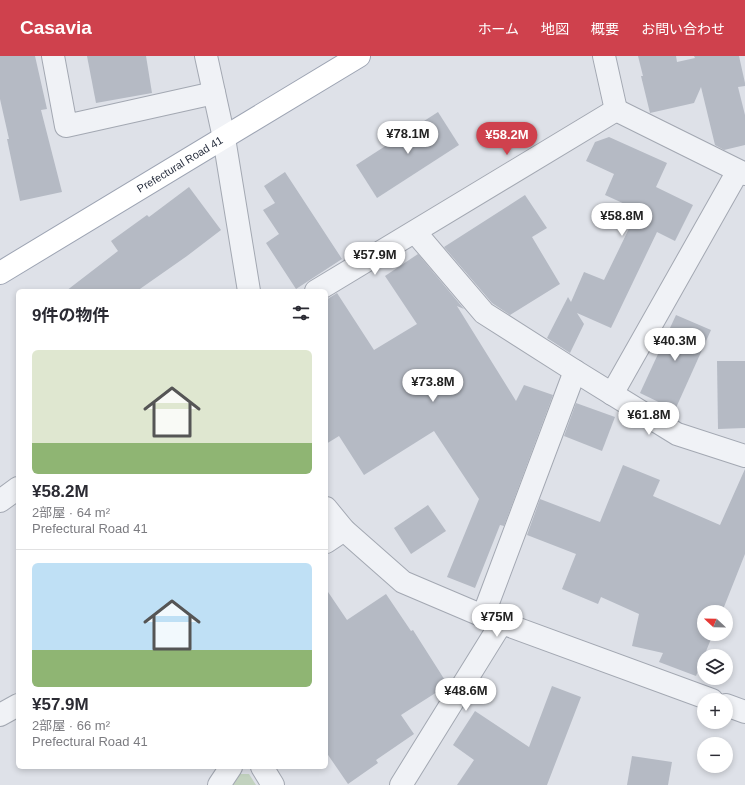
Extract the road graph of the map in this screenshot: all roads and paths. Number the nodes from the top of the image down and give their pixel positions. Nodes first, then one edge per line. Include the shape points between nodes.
1 (53, 56) edge
2 (206, 56) edge
3 (360, 56) edge
4 (604, 56) edge
5 (214, 93) junction
6 (616, 110) junction
7 (224, 138) junction
8 (742, 173) edge
9 (416, 232) junction
10 (0, 274) edge
11 (249, 289) edge
12 (319, 289) edge
13 (575, 371) junction
14 (612, 394) junction
15 (745, 456) edge
16 (16, 489) edge
17 (0, 501) edge
18 (328, 510) edge
19 (344, 530) junction
20 (328, 541) edge
21 (492, 619) junction
22 (697, 694) edge
23 (16, 706) edge
24 (733, 708) edge
25 (745, 712) edge
26 (0, 715) edge
27 (230, 769) edge
28 (263, 769) edge
29 (219, 785) edge
30 (274, 785) edge
31 (401, 785) edge

1 - 5 street via 66,126
2 - 5 street
3 - 7 main road, Prefectural Road 41
4 - 6 street
5 - 7 street
6 - 8 street
6 - 9 street
7 - 10 main road, Prefectural Road 41
7 - 11 street
8 - 14 street
9 - 12 street
9 - 13 street via 484,313
13 - 14 street
13 - 21 street
14 - 15 street via 677,434
16 - 17 street
18 - 19 street
19 - 20 street
19 - 21 street via 403,582
21 - 22 street
21 - 31 street
23 - 26 street
24 - 25 street
27 - 29 street
28 - 30 street

